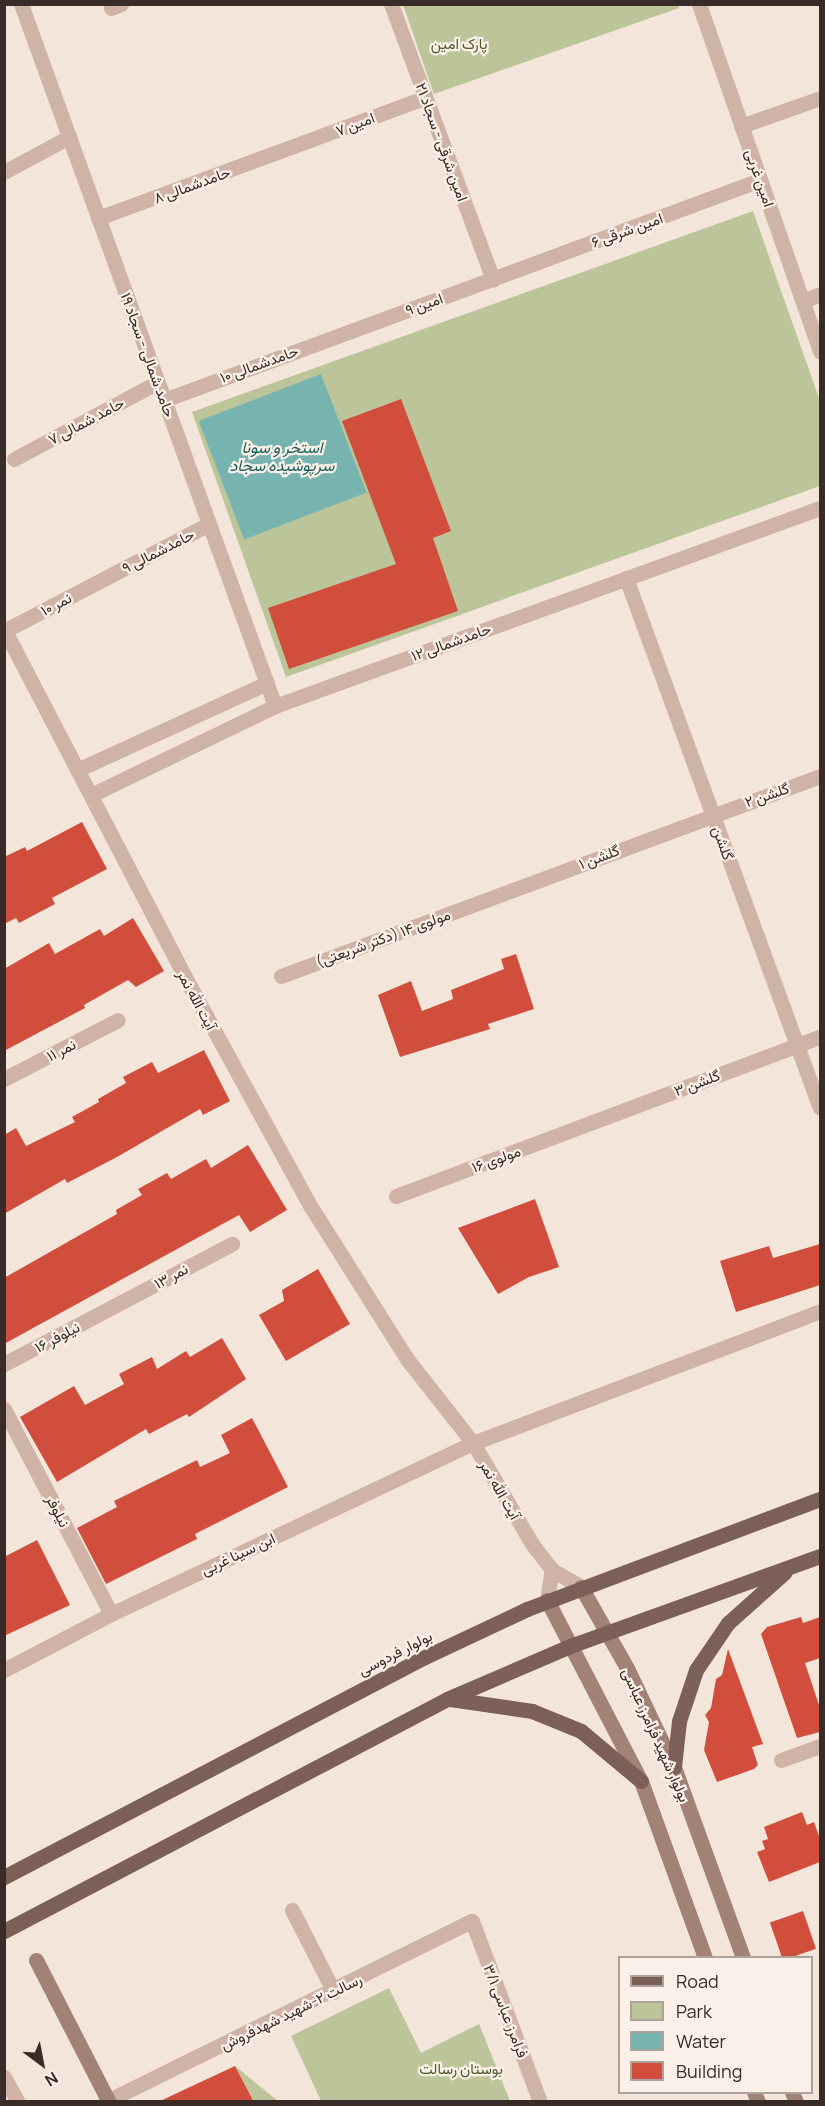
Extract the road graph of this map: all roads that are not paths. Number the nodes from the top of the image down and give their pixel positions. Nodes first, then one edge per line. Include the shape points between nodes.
1 (21, 4) edge
2 (391, 4) edge
3 (699, 4) edge
4 (425, 98) junction
5 (820, 98) edge
6 (741, 126) junction
7 (69, 137) junction
8 (285, 151) joint
9 (4, 172) edge
10 (760, 180) junction
11 (98, 218) junction
12 (493, 280) junction
13 (820, 294) edge
14 (802, 301) junction
15 (354, 329) joint
16 (820, 352) edge
17 (158, 382) junction
18 (164, 400) junction
19 (14, 459) dead end
20 (820, 508) edge
21 (209, 524) junction
22 (107, 577) joint
23 (626, 578) junction
24 (5, 630) edge
25 (267, 683) junction
26 (275, 706) junction
27 (77, 770) junction
28 (820, 776) edge
29 (90, 795) junction
30 (713, 814) junction
31 (484, 900) joint
32 (281, 976) dead end
33 (118, 1020) dead end
34 (820, 1037) edge
35 (798, 1046) junction
36 (4, 1079) edge
37 (820, 1108) edge
38 (597, 1121) joint
39 (396, 1196) dead end
40 (232, 1244) dead end
41 (109, 1309) joint
42 (820, 1311) edge
43 (4, 1364) edge
44 (4, 1409) edge
45 (473, 1443) junction
46 (820, 1499) edge
47 (820, 1556) edge
48 (790, 1567) junction
49 (552, 1570) junction
50 (581, 1587) junction
51 (547, 1600) junction
52 (111, 1614) junction
53 (606, 1633) junction
54 (570, 1646) junction
55 (4, 1670) edge
56 (447, 1699) junction
57 (820, 1746) edge
58 (781, 1761) dead end
59 (674, 1767) junction
60 (641, 1781) junction
61 (4, 1878) edge
62 (292, 1910) dead end
63 (472, 1922) joint
64 (4, 1931) edge
65 (704, 1956) edge
66 (742, 1956) edge
67 (36, 1960) dead end
68 (334, 1992) junction
69 (4, 2077) edge
70 (108, 2101) edge
71 (18, 2102) edge
72 (540, 2102) edge

1 - 7 street, حامد شمالی - سجاد ۱۹
2 - 4 street, امین شرقی - سجاد ۲۱
3 - 6 street, امین غربی
4 - 8 street, امین ۷
4 - 12 street, امین شرقی - سجاد ۲۱
5 - 6 street
6 - 10 street, امین غربی
7 - 9 street
7 - 11 street, حامد شمالی - سجاد ۱۹
8 - 11 street, حامدشمالی ۸
10 - 12 street, امین شرقی ۶
10 - 14 street, امین غربی
11 - 17 street, حامد شمالی - سجاد ۱۹
12 - 15 street, امین ۹
13 - 14 street
14 - 16 street, امین غربی
15 - 18 street, حامدشمالی ۱۰
17 - 18 street, حامد شمالی - سجاد ۱۹
17 - 19 street, حامد شمالی ۷
18 - 21 street, حامد شمالی - سجاد ۱۹
20 - 23 street, حامدشمالی ۱۲
21 - 22 street, حامدشمالی ۹
21 - 25 street, حامد شمالی - سجاد ۱۹
22 - 24 street, نمر ۱۰
23 - 26 street, حامدشمالی ۱۲
23 - 30 street, گلشن
24 - 27 street, آیت الله نمر
25 - 26 street, حامد شمالی - سجاد ۱۹
25 - 27 street
26 - 29 street, حامدشمالی ۱۲
27 - 29 street, آیت الله نمر
28 - 30 street, گلشن ۲
29 - 45 street, آیت الله نمر via 311,1207 407,1359
30 - 31 street, گلشن ۱
30 - 35 street, گلشن
31 - 32 street, مولوی ۱۴ (دکتر شریعتی)
33 - 36 street, نمر ۱۱
34 - 35 street, گلشن ۳
35 - 37 street, گلشن
35 - 38 street, گلشن ۳
38 - 39 street, مولوی ۱۶
40 - 41 street, نمر ۱۳
41 - 43 street, نیلوفر ۱۶
42 - 45 street, ابن سینا غربی
44 - 52 street, نیلوفر
45 - 49 street, آیت الله نمر
45 - 52 street, ابن سینا غربی
46 - 50 main road, بولوار فردوسی
47 - 48 main road
48 - 53 main road
48 - 59 main road via 728,1623 696,1670 679,1721
49 - 50 street, آیت الله نمر
49 - 51 street
50 - 51 main road, بولوار فردوسی
50 - 53 main road, بولوار شهید فرامرز عباسی
51 - 54 main road
51 - 61 main road, بولوار فردوسی via 425,1657
52 - 55 street, ابن سینا غربی
53 - 54 main road
53 - 59 main road, بولوار شهید فرامرز عباسی
54 - 56 main road
54 - 60 main road
56 - 60 main road via 492,1702 532,1711 581,1731
56 - 64 main road
57 - 58 street
59 - 66 main road, بولوار شهید فرامرز عباسی
60 - 65 main road
62 - 68 street
63 - 68 street, رسالت ۲-شهید شهدفروش
63 - 72 street, فرامرز عباسی ۳/۱
67 - 70 main road
68 - 70 street, رسالت ۲-شهید شهدفروش
69 - 71 street

